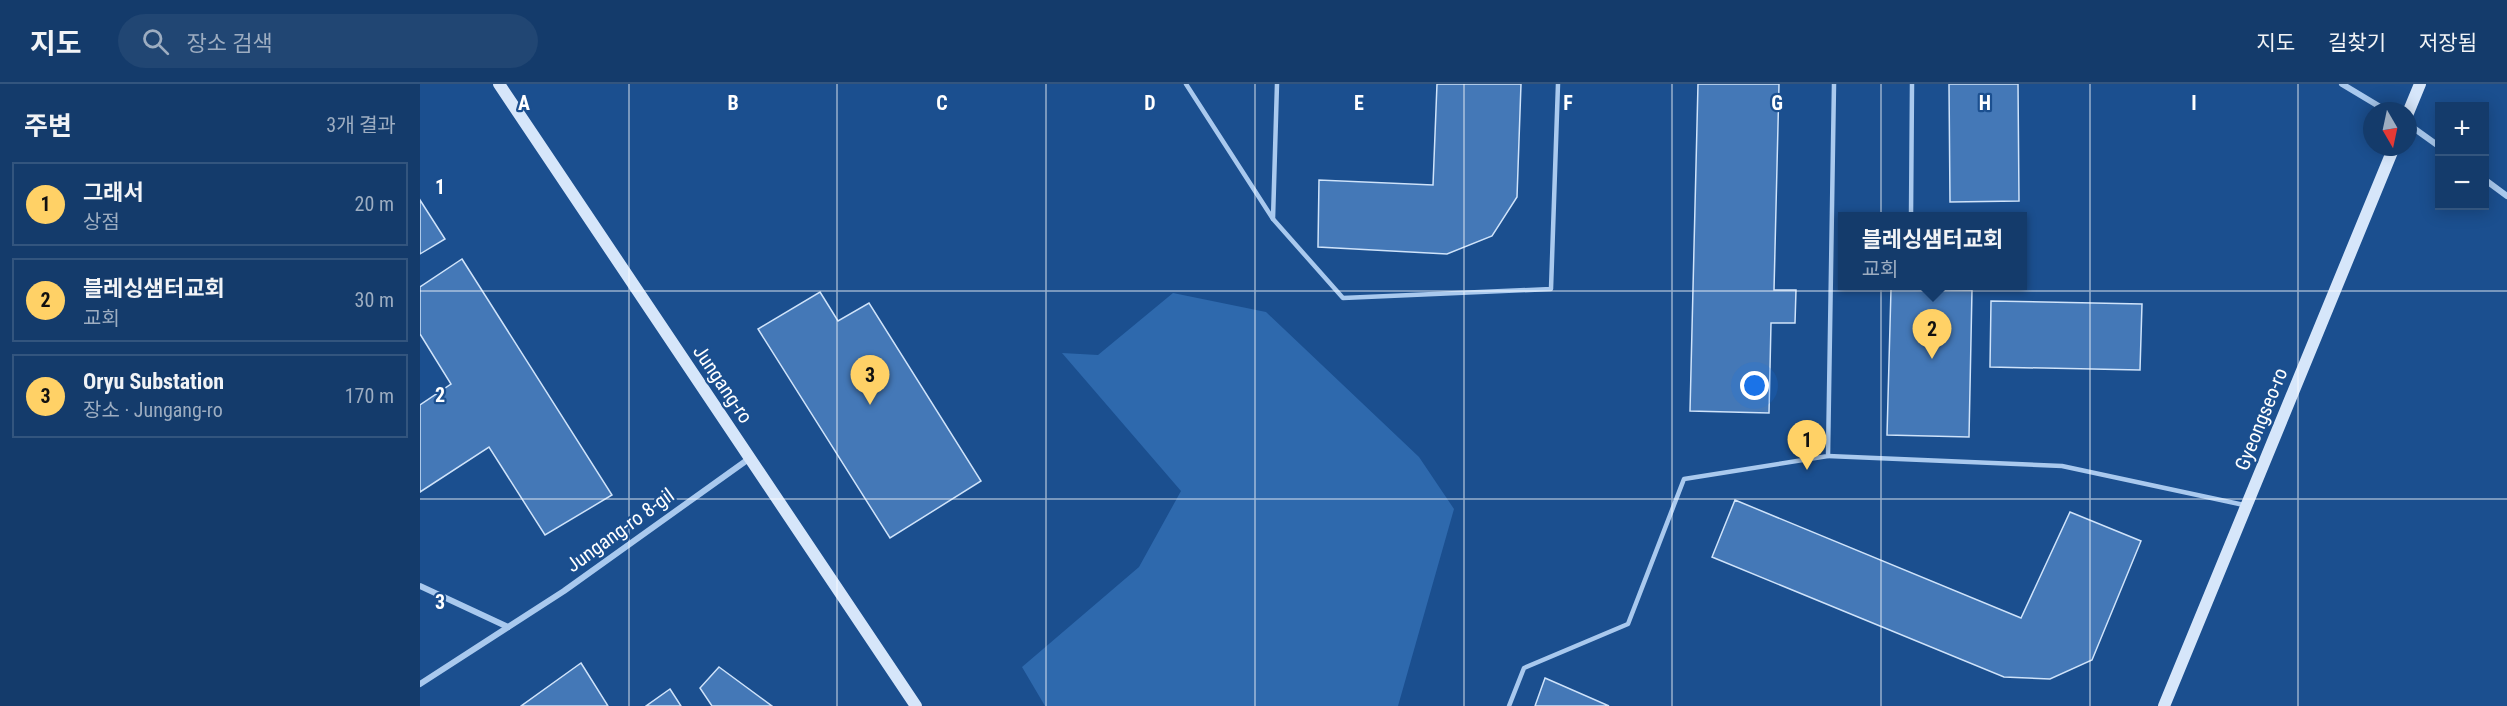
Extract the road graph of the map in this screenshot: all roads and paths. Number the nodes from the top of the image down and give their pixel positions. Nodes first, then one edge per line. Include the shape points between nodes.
1 (499, 84) edge
2 (1186, 84) edge
3 (1277, 84) edge
4 (1558, 84) edge
5 (1834, 84) edge
6 (1912, 84) edge
7 (2342, 84) edge
8 (2420, 84) edge
9 (2372, 102) edge
10 (2413, 102) edge
11 (2417, 131) edge
12 (2435, 144) edge
13 (2390, 156) edge
14 (2489, 183) edge
15 (2507, 196) edge
16 (1911, 212) edge
17 (1272, 219) junction
18 (1828, 456) junction
19 (750, 458) junction
20 (2247, 506) junction
21 (420, 586) edge
22 (508, 627) junction
23 (420, 684) edge
24 (916, 706) edge
25 (1509, 706) edge
26 (2164, 706) edge

1 - 19 main road, Jungang-ro
2 - 17 lane
3 - 17 lane
4 - 17 lane via 1551,289 1343,298
5 - 18 lane
6 - 16 lane
7 - 9 street
8 - 10 main road
11 - 12 street
13 - 20 main road, Gyeongseo-ro
14 - 15 street
18 - 20 lane via 2062,466
18 - 25 lane via 1684,479 1628,624 1524,668
19 - 22 street, Jungang-ro 8-gil
19 - 24 main road, Jungang-ro
20 - 26 main road, Gyeongseo-ro
21 - 22 street
22 - 23 street, Jungang-ro 8-gil

